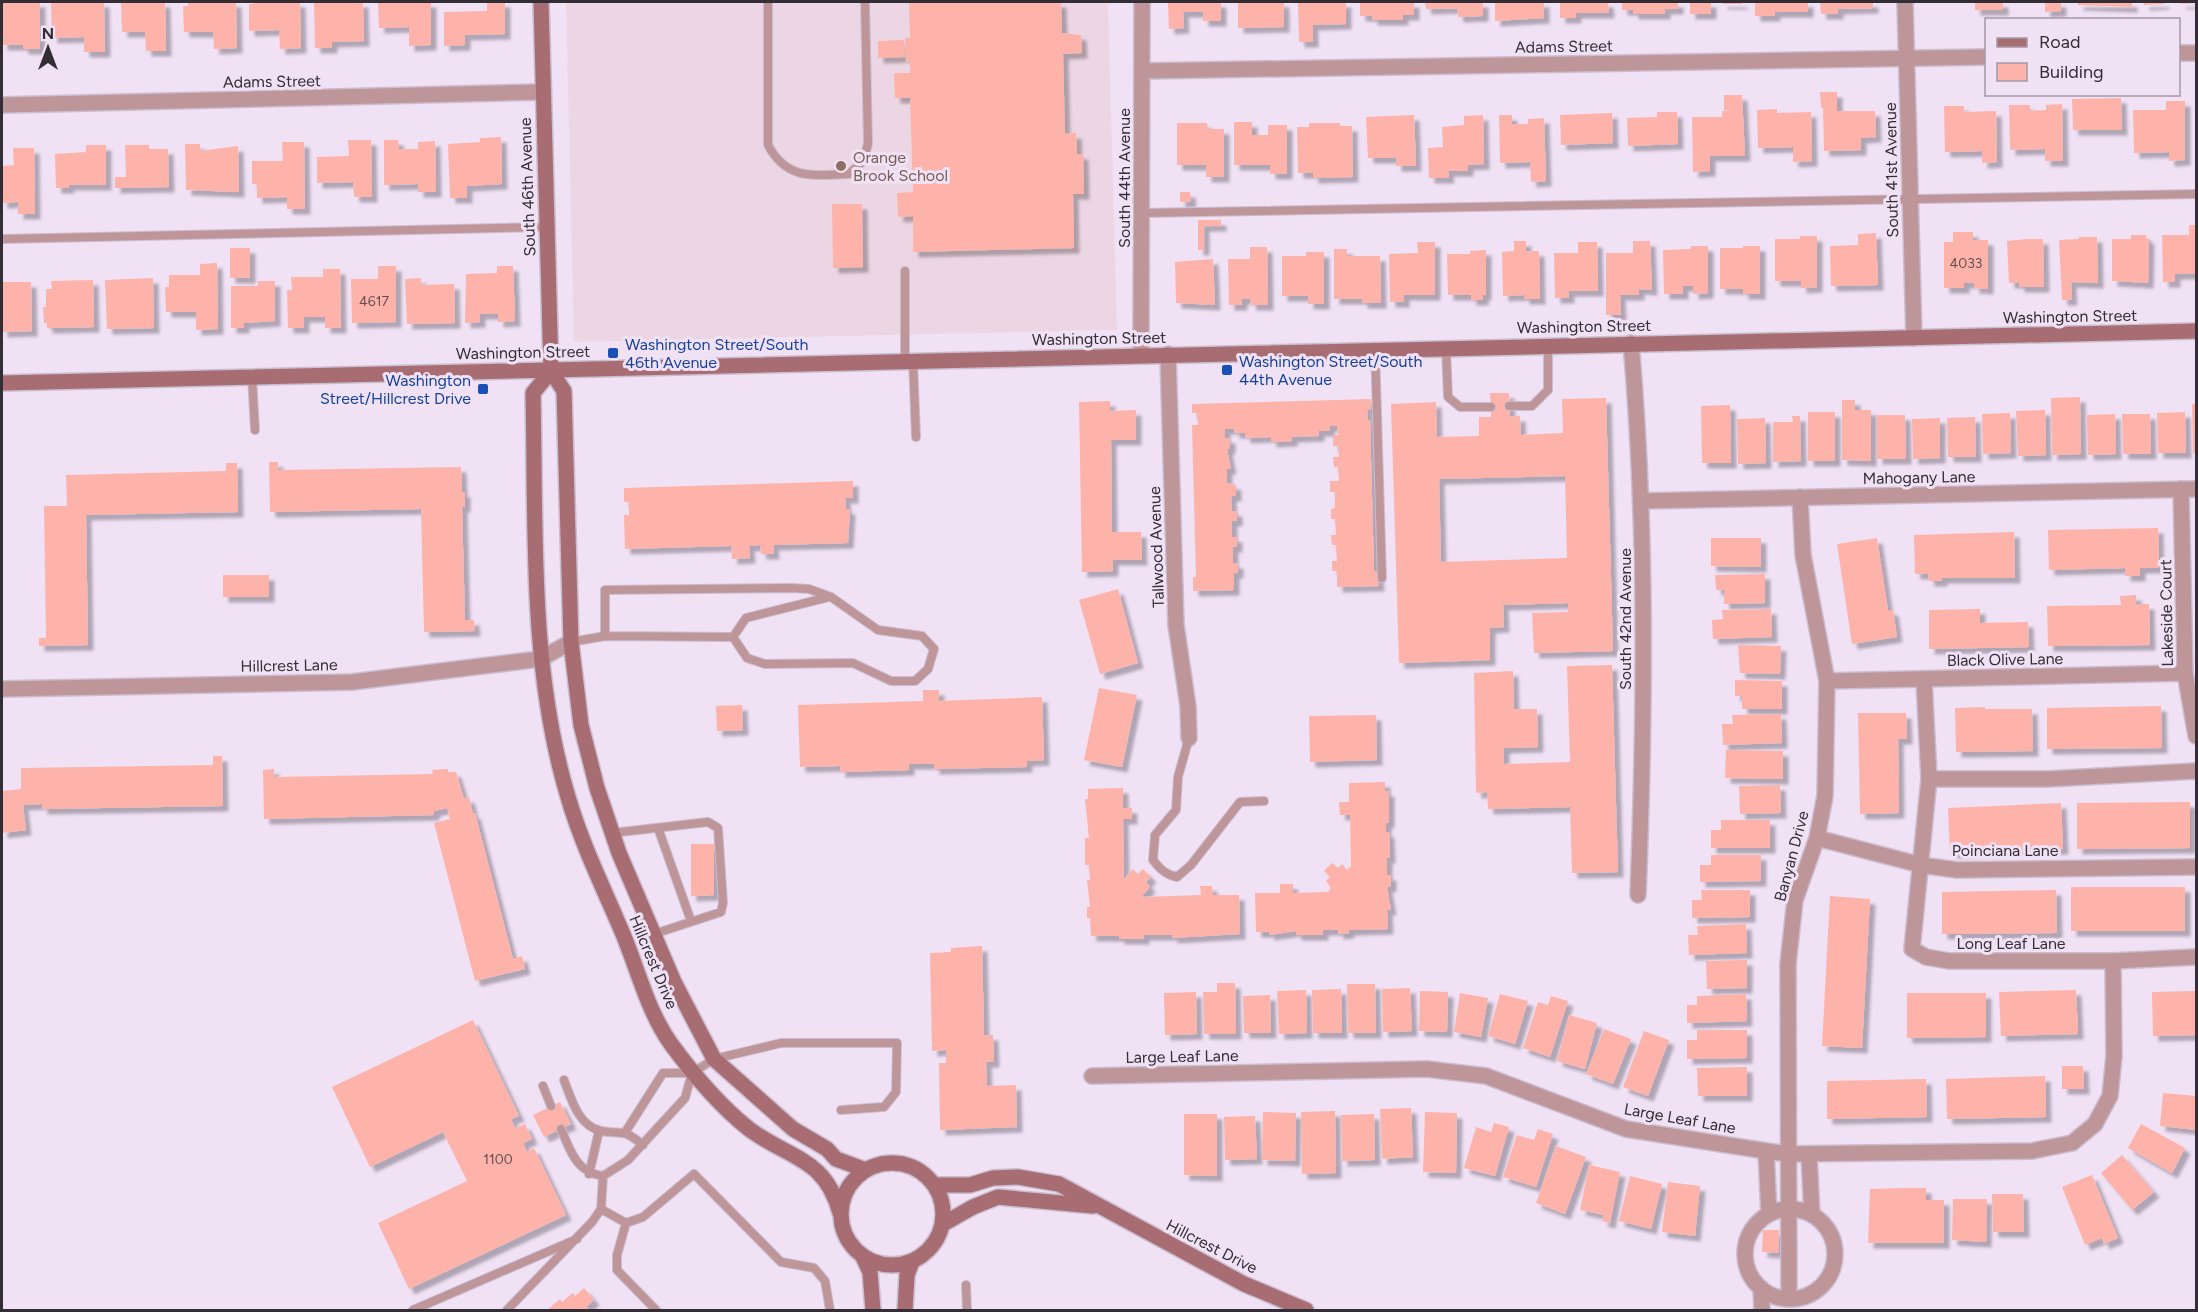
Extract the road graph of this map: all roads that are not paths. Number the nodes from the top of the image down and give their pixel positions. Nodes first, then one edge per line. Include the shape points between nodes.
1 (541, 2) edge
2 (768, 2) edge
3 (865, 2) edge
4 (1142, 2) edge
5 (1905, 2) edge
6 (2180, 53) edge
7 (2196, 53) edge
8 (1985, 57) edge
9 (1907, 59) junction
10 (1143, 71) junction
11 (543, 92) junction
12 (2, 105) edge
13 (2196, 194) edge
14 (1910, 201) junction
15 (1142, 213) junction
16 (546, 227) junction
17 (2, 239) edge
18 (905, 271) dead end
19 (2196, 332) edge
20 (1914, 338) junction
21 (1631, 343) junction
22 (1548, 345) junction
23 (1446, 348) junction
24 (1375, 349) junction
25 (1168, 354) junction
26 (1141, 355) junction
27 (909, 360) junction
28 (551, 371) junction
29 (252, 377) junction
30 (2, 383) edge
31 (1509, 406) dead end
32 (1491, 407) dead end
33 (255, 430) dead end
34 (916, 437) dead end
35 (2189, 489) edge
36 (1800, 497) junction
37 (1641, 501) junction
38 (1382, 578) dead end
39 (831, 597) junction
40 (605, 636) junction
41 (733, 637) junction
42 (571, 642) junction
43 (540, 659) junction
44 (2185, 673) junction
45 (1924, 679) junction
46 (1827, 681) junction
47 (2, 689) edge
48 (2196, 736) edge
49 (1189, 738) joint
50 (2196, 771) edge
51 (1929, 779) junction
52 (1264, 801) dead end
53 (658, 828) junction
54 (612, 833) junction
55 (1817, 838) junction
56 (1921, 865) junction
57 (2196, 867) edge
58 (1638, 895) dead end
59 (691, 921) junction
60 (654, 934) junction
61 (2196, 957) edge
62 (2113, 961) junction
63 (714, 1059) junction
64 (692, 1073) junction
65 (1092, 1076) dead end
66 (564, 1080) dead end
67 (543, 1086) dead end
68 (551, 1106) dead end
69 (841, 1110) dead end
70 (561, 1129) dead end
71 (599, 1131) junction
72 (626, 1131) junction
73 (643, 1145) junction
74 (1766, 1151) junction
75 (1788, 1154) junction
76 (1809, 1154) junction
77 (866, 1170) junction
78 (589, 1174) junction
79 (603, 1176) junction
80 (934, 1185) junction
81 (1105, 1208) junction
82 (601, 1209) junction
83 (1790, 1209) junction
84 (840, 1213) junction
85 (1769, 1214) junction
86 (1812, 1215) junction
87 (626, 1223) junction
88 (943, 1224) junction
89 (577, 1239) junction
90 (863, 1257) junction
91 (912, 1262) junction
92 (966, 1285) dead end
93 (1761, 1288) junction
94 (1789, 1299) junction
95 (1806, 1303) edge
96 (413, 1311) edge
97 (507, 1311) edge
98 (657, 1311) edge
99 (830, 1311) edge
100 (873, 1311) edge
101 (905, 1311) edge
102 (967, 1311) edge
103 (1306, 1311) edge
104 (1762, 1311) edge

1 - 11 street, South 46th Avenue
2 - 3 lane via 768,145 776,160 805,175 849,174 863,161 868,144
4 - 10 street, South 44th Avenue
5 - 9 street, South 41st Avenue
6 - 7 street
8 - 9 street, Adams Street
9 - 10 street, Adams Street
9 - 14 street, South 41st Avenue
10 - 15 street, South 44th Avenue
11 - 12 street, Adams Street
11 - 16 street, South 46th Avenue
13 - 14 lane
14 - 15 lane
14 - 20 street, South 41st Avenue
15 - 26 street, South 44th Avenue
16 - 17 lane
16 - 28 street, South 46th Avenue
18 - 27 lane
19 - 20 street, Washington Street
20 - 21 street, Washington Street
21 - 22 street, Washington Street
21 - 37 street, South 42nd Avenue
22 - 23 street, Washington Street
22 - 31 lane via 1548,390 1532,406
23 - 24 street, Washington Street
23 - 32 lane via 1448,397 1460,407
24 - 25 street, Washington Street
24 - 38 lane
25 - 26 street, Washington Street
25 - 49 street, Tallwood Avenue via 1176,626
26 - 27 street, Washington Street
27 - 28 street, Washington Street
27 - 34 lane
28 - 29 street, Washington Street
28 - 42 street, South 46th Avenue via 564,391
28 - 43 street via 533,393
29 - 30 street, Washington Street
29 - 33 lane
35 - 36 street, Mahogany Lane
35 - 44 street, Lakeside Court
36 - 37 street, Mahogany Lane
36 - 46 street, Banyan Drive via 1803,555
37 - 58 street, South 42nd Avenue via 1644,753
39 - 40 lane via 792,588 605,590
39 - 41 lane via 746,618
39 - 41 lane via 878,630 922,636 934,649 928,669 915,681 891,681 853,663 765,664 747,658
40 - 41 lane
40 - 42 lane
42 - 43 street, Hillcrest Lane
42 - 54 street, Hillcrest Drive via 581,725
43 - 47 street, Hillcrest Lane via 352,681
43 - 64 street, Hillcrest Drive via 568,797 591,864 669,1041
44 - 45 street, Black Olive Lane
44 - 48 street, Lakeside Court
45 - 46 street, Black Olive Lane
45 - 51 street
46 - 55 street, Banyan Drive via 1825,796
49 - 52 lane via 1178,777 1176,810 1155,835 1153,860 1161,870 1177,877 1191,865 1240,802
50 - 51 street via 2048,779
51 - 56 street
53 - 54 lane
53 - 59 lane
53 - 59 lane via 708,822 718,828 723,903 720,912
54 - 60 street, Hillcrest Drive
55 - 56 street, Poinciana Lane
55 - 75 street, Banyan Drive via 1795,900 1788,964
56 - 57 street, Poinciana Lane via 1957,870
56 - 62 street, Long Leaf Lane via 1912,949 1926,957 1948,961
59 - 60 lane
60 - 63 street, Hillcrest Drive via 678,991
61 - 62 street, Long Leaf Lane
62 - 76 street, Large Leaf Lane via 2114,1056 2110,1096 2095,1124 2072,1143 2032,1151
63 - 64 lane
63 - 69 lane via 781,1043 897,1043 896,1092 884,1107
63 - 77 street, Hillcrest Drive via 793,1129 827,1149 836,1159
64 - 72 lane via 663,1073
64 - 73 lane via 686,1098
64 - 84 street, Hillcrest Drive via 749,1129 813,1166 827,1179
65 - 74 street, Large Leaf Lane via 1426,1069 1486,1076 1626,1129
66 - 71 lane via 576,1112
67 - 68 lane
70 - 78 lane via 575,1162
71 - 72 lane
71 - 78 lane
72 - 73 lane
73 - 79 lane
74 - 75 street, Large Leaf Lane
74 - 85 street
75 - 76 street, Large Leaf Lane
75 - 83 street, Banyan Drive
76 - 86 street
77 - 80 street via 899,1163 916,1168
77 - 84 street via 852,1181
78 - 79 lane
79 - 82 lane
80 - 81 street, Hillcrest Drive via 1028,1178 1059,1184
80 - 88 street via 944,1208
81 - 88 street, Hillcrest Drive via 998,1197
81 - 103 street, Hillcrest Drive via 1234,1278
82 - 87 lane
82 - 89 lane
83 - 85 street
83 - 86 street
83 - 94 street, Banyan Drive
84 - 90 street, Hillcrest Drive via 843,1230
85 - 93 street via 1753,1228 1745,1249 1745,1264
86 - 95 street via 1828,1231 1835,1251 1827,1279
87 - 98 lane via 617,1270
87 - 99 lane via 644,1217 694,1174 782,1262 814,1268 825,1281
88 - 91 street via 937,1240
89 - 96 lane
89 - 97 lane
90 - 91 street via 896,1266
90 - 100 street via 870,1272
91 - 101 street via 907,1275
92 - 102 lane
93 - 94 street
93 - 104 street
94 - 95 street

